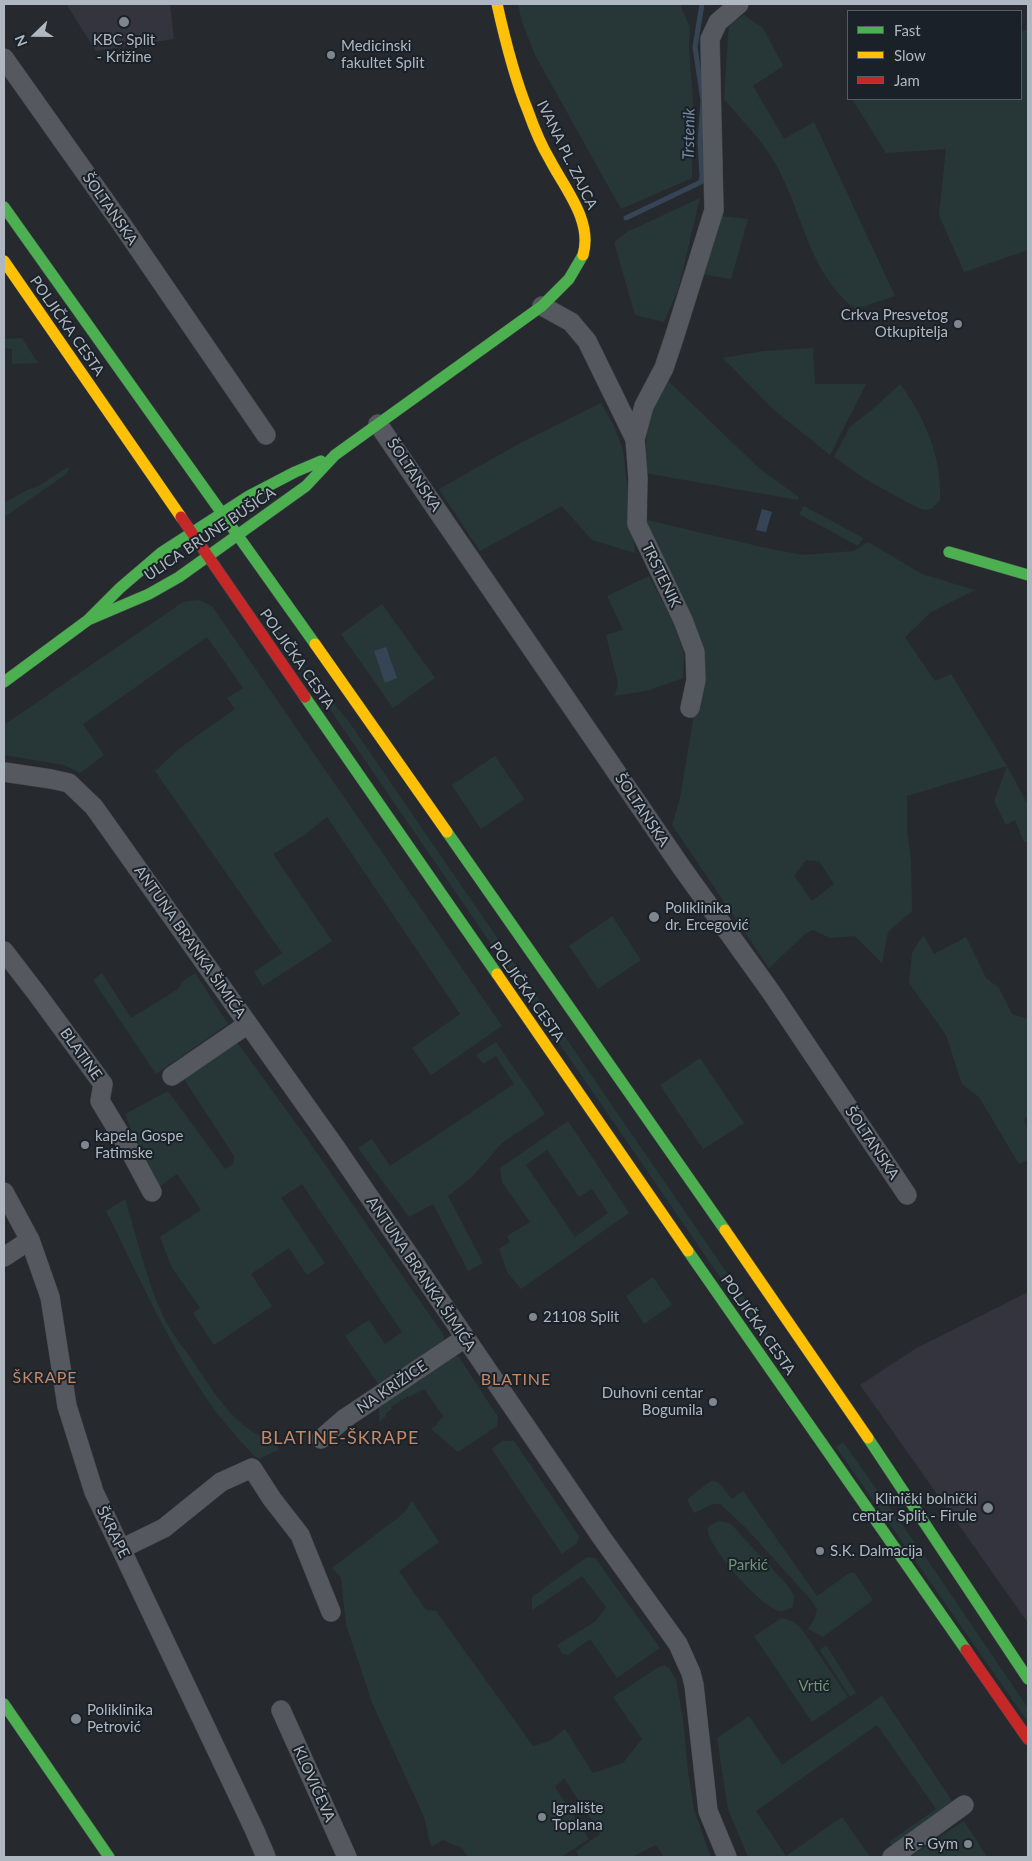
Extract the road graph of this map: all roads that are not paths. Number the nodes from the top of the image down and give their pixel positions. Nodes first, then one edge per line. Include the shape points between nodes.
1 (497, 4) edge
2 (740, 4) edge
3 (4, 58) edge
4 (4, 207) edge
5 (4, 261) edge
6 (542, 306) junction
7 (468, 360) joint
8 (378, 424) junction
9 (266, 435) dead end
10 (635, 439) junction
11 (335, 455) junction
12 (222, 513) junction
13 (191, 533) junction
14 (239, 535) junction
15 (949, 552) dead end
16 (207, 557) junction
17 (1028, 575) edge
18 (88, 620) junction
19 (4, 682) edge
20 (690, 708) dead end
21 (4, 772) edge
22 (4, 951) edge
23 (243, 1018) junction
24 (172, 1076) dead end
25 (4, 1192) edge
26 (152, 1192) dead end
27 (907, 1195) dead end
28 (30, 1240) junction
29 (4, 1257) edge
30 (465, 1338) junction
31 (321, 1439) dead end
32 (122, 1549) junction
33 (331, 1612) dead end
34 (1028, 1679) edge
35 (4, 1704) edge
36 (281, 1710) dead end
37 (1028, 1739) edge
38 (964, 1805) dead end
39 (109, 1857) edge
40 (266, 1857) edge
41 (347, 1857) edge
42 (728, 1857) edge
43 (892, 1857) edge

1 - 6 main road, IVANA PL. ZAJCA via 506,47 528,110 546,154 582,220 586,245 566,284
2 - 10 street, TRSTENIK via 718,22 710,39 714,210 664,368 644,406
3 - 9 street, ŠOLTANSKA
4 - 12 main road, POLJIČKA CESTA
5 - 13 main road, POLJIČKA CESTA
6 - 7 main road, IVANA PL. ZAJCA
6 - 10 street, TRSTENIK via 571,322 587,341
7 - 8 main road, ULICA BRUNE BUŠIĆA
8 - 11 main road, ULICA BRUNE BUŠIĆA
8 - 27 street, ŠOLTANSKA
10 - 20 street, TRSTENIK via 637,524 683,620 694,652 696,680
11 - 12 main road, ULICA BRUNE BUŠIĆA via 261,489
11 - 14 main road, ULICA BRUNE BUŠIĆA via 306,486
12 - 13 main road, ULICA BRUNE BUŠIĆA
12 - 14 main road, POLJIČKA CESTA
13 - 16 main road, POLJIČKA CESTA
13 - 18 main road, ULICA BRUNE BUŠIĆA via 142,568
14 - 16 main road, ULICA BRUNE BUŠIĆA
14 - 34 main road, POLJIČKA CESTA via 857,1422
15 - 17 main road
16 - 18 main road, ULICA BRUNE BUŠIĆA via 168,584
16 - 37 main road, POLJIČKA CESTA
18 - 19 main road, ULICA BRUNE BUŠIĆA
21 - 23 street, ANTUNA BRANKA ŠIMIĆA via 69,783 79,791 94,807
22 - 26 street, BLATINE via 103,1084 100,1101
23 - 24 street
23 - 30 street, ANTUNA BRANKA ŠIMIĆA
25 - 28 street, ŠKRAPE
28 - 29 street
28 - 32 street, ŠKRAPE via 50,1297 67,1406 94,1492
30 - 31 street, NA KRIŽICE via 344,1419
30 - 42 street, ANTUNA BRANKA ŠIMIĆA via 678,1644 694,1686 708,1811
32 - 33 street via 164,1528 221,1482 252,1468 300,1535
32 - 40 street, ŠKRAPE
35 - 39 main road
36 - 41 street, KLOVIĆEVA
38 - 43 street

